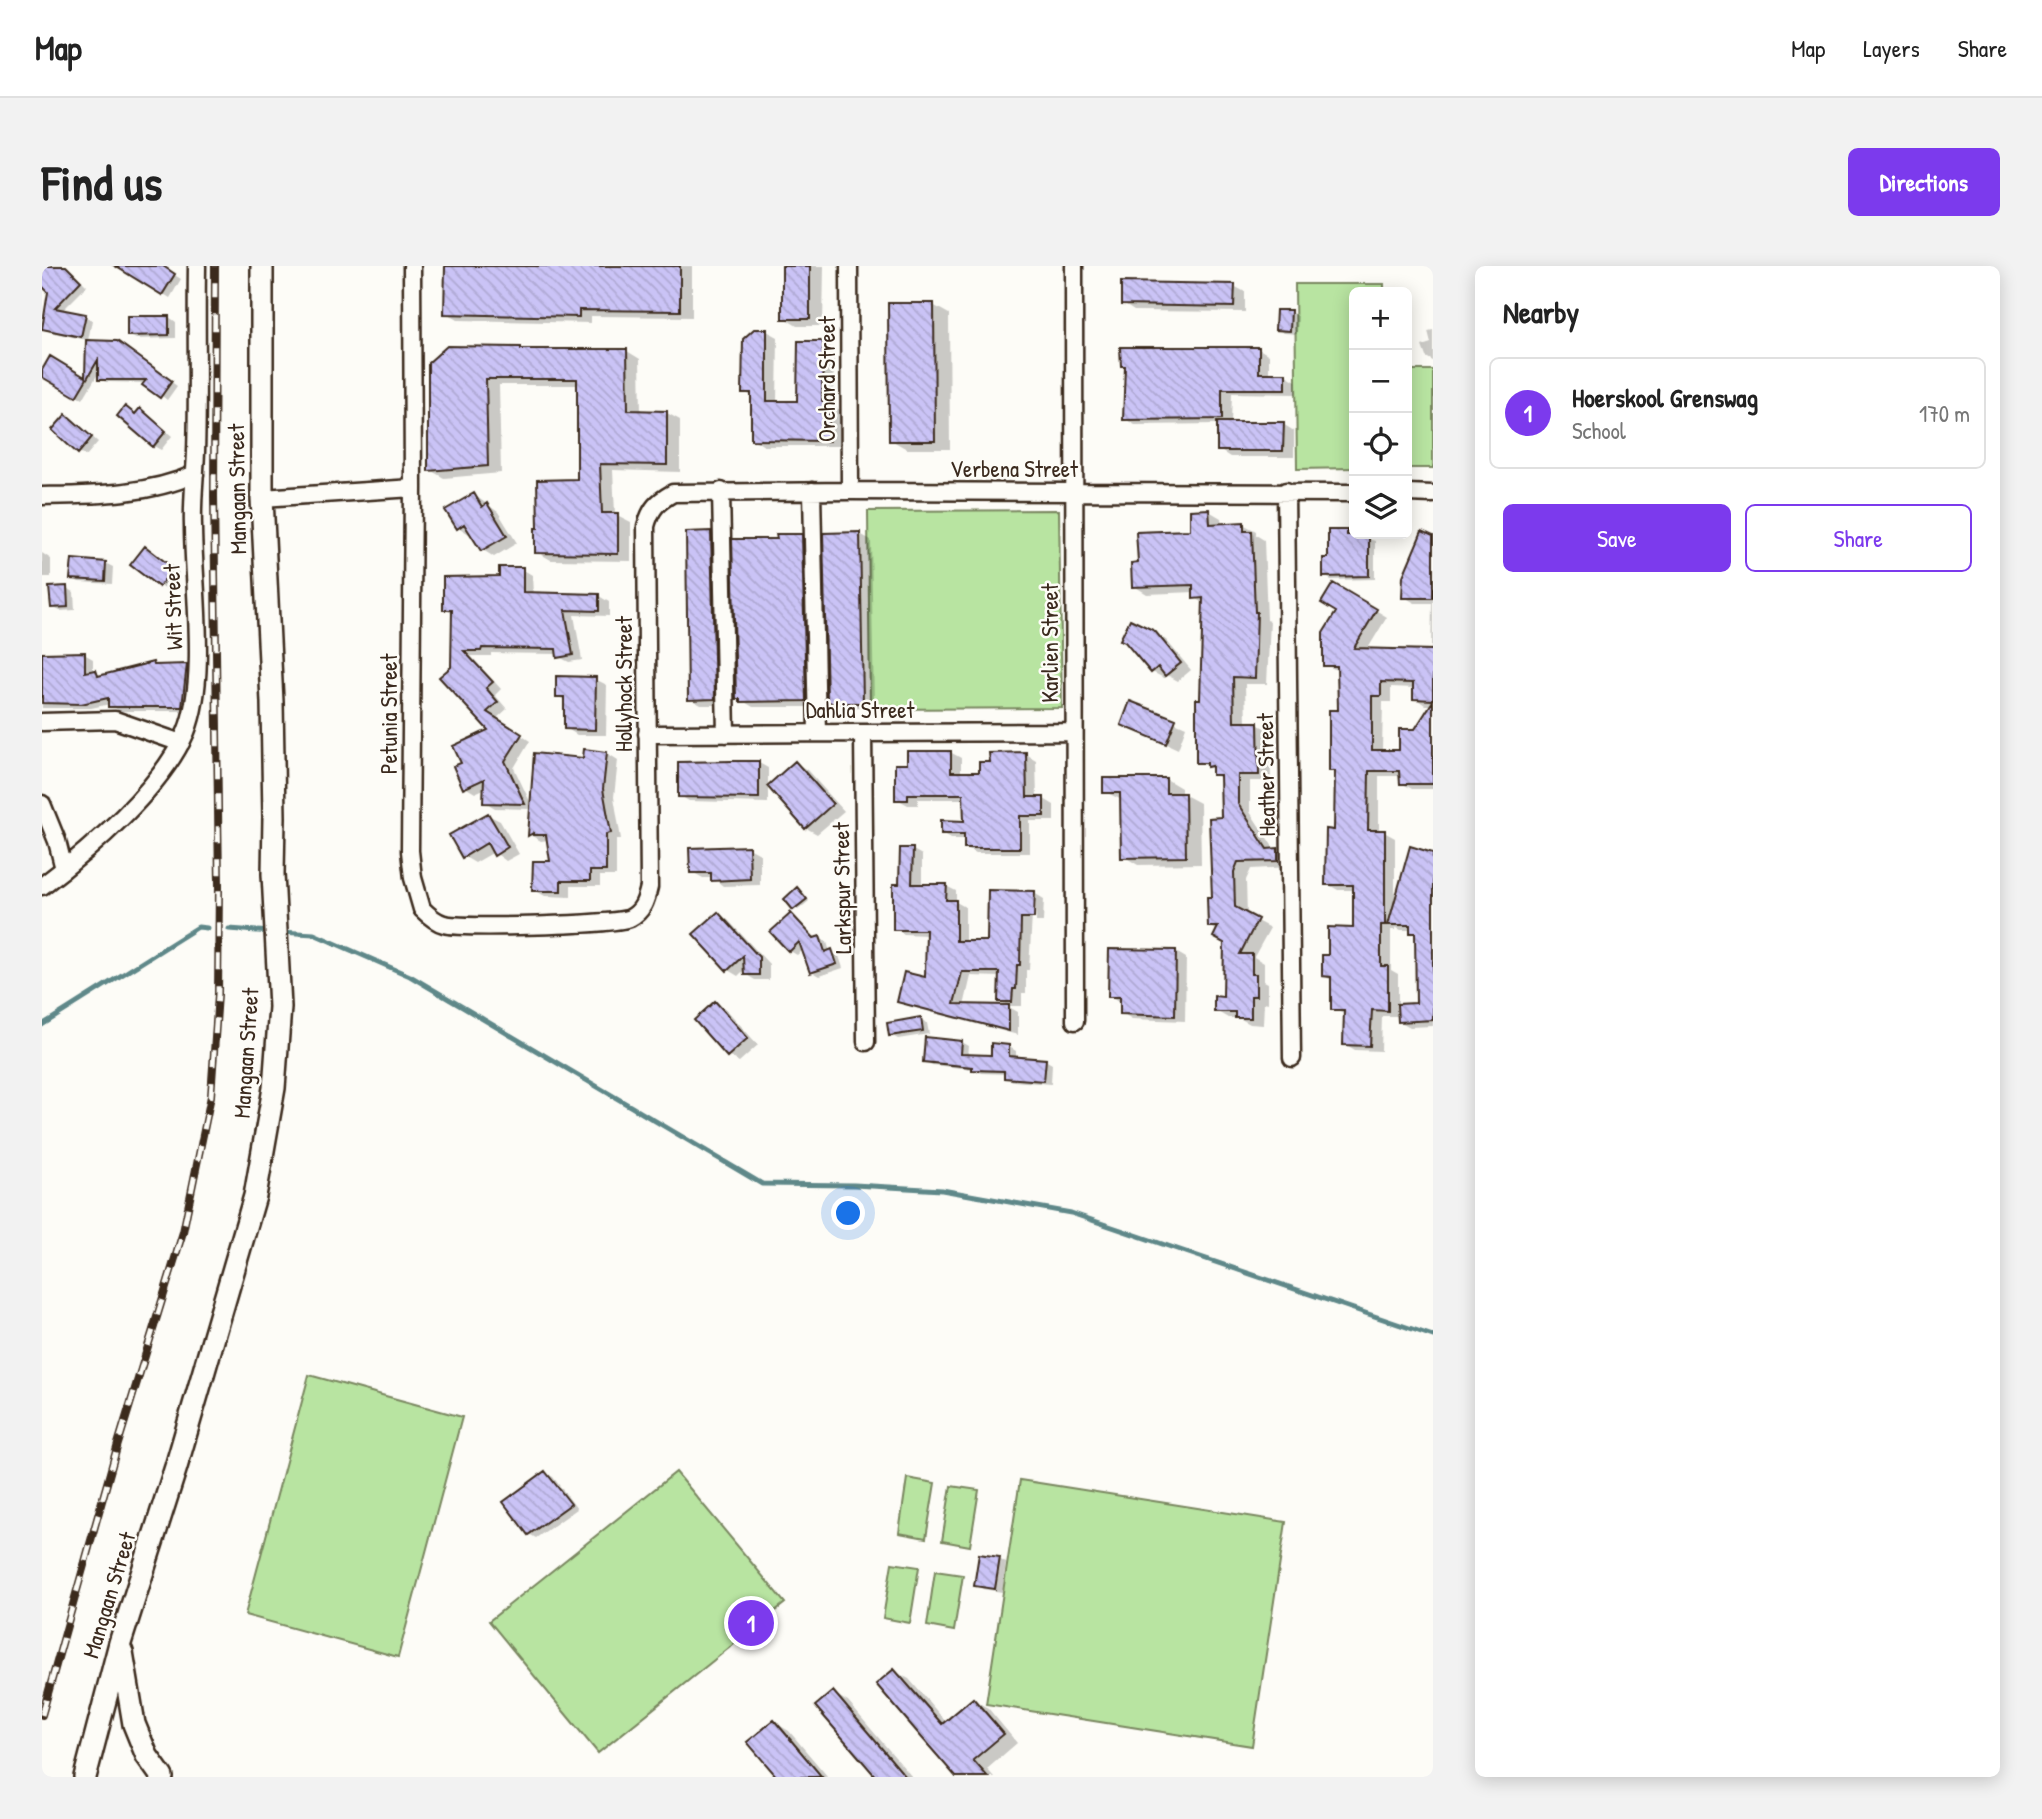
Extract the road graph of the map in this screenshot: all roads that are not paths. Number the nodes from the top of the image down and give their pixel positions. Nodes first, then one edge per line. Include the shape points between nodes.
1 (197, 266) edge
2 (262, 266) edge
3 (412, 266) edge
4 (849, 266) edge
5 (1074, 266) edge
6 (195, 474) junction
7 (413, 488) junction
8 (721, 491) junction
9 (812, 491) junction
10 (850, 491) junction
11 (1286, 491) junction
12 (673, 493) joint
13 (1073, 493) junction
14 (1349, 493) edge
15 (1412, 494) edge
16 (1433, 494) edge
17 (42, 496) edge
18 (262, 498) junction
19 (42, 722) edge
20 (1073, 732) junction
21 (817, 733) junction
22 (863, 733) junction
23 (647, 734) junction
24 (726, 734) junction
25 (181, 743) junction
26 (42, 804) edge
27 (64, 869) junction
28 (42, 886) edge
29 (649, 887) joint
30 (1075, 1021) dead end
31 (866, 1042) dead end
32 (1292, 1058) dead end
33 (120, 1643) junction
34 (85, 1777) edge
35 (162, 1777) edge

1 - 6 street, Wit Street
2 - 18 street, Mangaan Street
3 - 7 street, Petunia Street
4 - 10 street, Orchard Street
5 - 13 street, Karlien Street
6 - 17 street via 156,487 102,495
6 - 25 street, Wit Street via 192,528 197,663 191,716
7 - 18 street
7 - 29 street, Petunia Street via 410,851 422,909 444,924 604,923 621,921 639,911
8 - 9 street, Verbena Street
8 - 12 street, Verbena Street
8 - 24 street
9 - 10 street, Verbena Street
9 - 21 street
10 - 13 street, Verbena Street
11 - 13 street, Verbena Street
11 - 14 street, Verbena Street
11 - 32 street, Heather Street
12 - 23 street, Hollyhock Street via 651,509 646,526
13 - 20 street, Karlien Street
15 - 16 street
18 - 33 street, Mangaan Street via 280,1007 274,1088 255,1196
19 - 25 street via 115,720
20 - 22 street, Dahlia Street
20 - 30 street, Karlien Street
21 - 22 street, Dahlia Street
21 - 24 street, Dahlia Street
22 - 31 street, Larkspur Street
23 - 24 street, Dahlia Street
23 - 29 street, Hollyhock Street
25 - 27 street, Wit Street via 139,801
26 - 27 street
27 - 28 street, Wit Street
33 - 34 street, Mangaan Street
33 - 35 street via 134,1724

